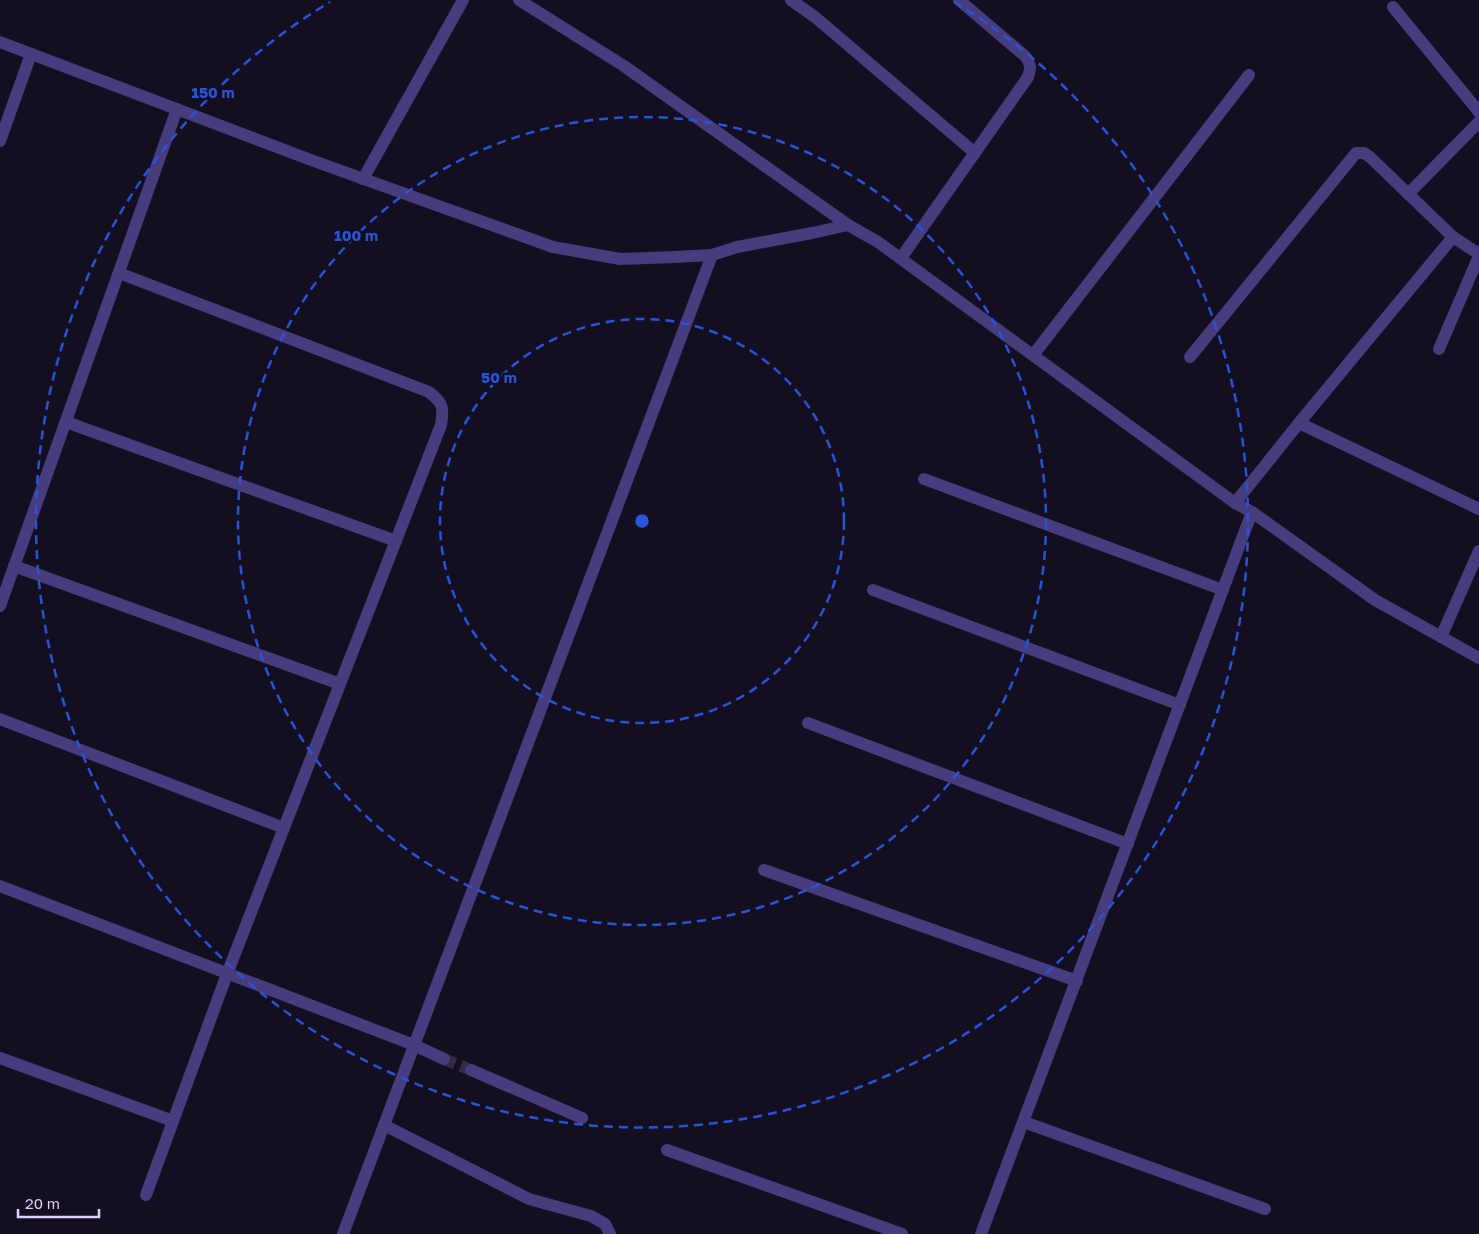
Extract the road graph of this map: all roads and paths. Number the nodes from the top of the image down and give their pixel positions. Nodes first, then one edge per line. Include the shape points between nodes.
1 (463, 0) edge
2 (519, 0) edge
3 (791, 0) edge
4 (959, 0) edge
5 (1393, 7) dead end
6 (0, 42) edge
7 (31, 54) junction
8 (1249, 75) dead end
9 (177, 109) junction
10 (1479, 112) edge
11 (1479, 122) edge
12 (0, 141) edge
13 (975, 153) junction
14 (363, 179) junction
15 (1408, 194) junction
16 (848, 225) junction
17 (1453, 238) junction
18 (712, 254) junction
19 (1479, 255) edge
20 (901, 258) junction
21 (119, 273) junction
22 (1439, 349) dead end
23 (1034, 354) junction
24 (1190, 357) dead end
25 (66, 422) junction
26 (1299, 423) junction
27 (924, 478) dead end
28 (1235, 503) junction
29 (1479, 508) edge
30 (1252, 512) junction
31 (396, 541) junction
32 (1479, 551) edge
33 (14, 566) junction
34 (873, 590) dead end
35 (1223, 590) junction
36 (0, 606) edge
37 (1441, 637) junction
38 (1479, 658) edge
39 (340, 684) junction
40 (1180, 704) junction
41 (0, 718) edge
42 (808, 723) dead end
43 (284, 828) junction
44 (1128, 844) junction
45 (764, 870) dead end
46 (0, 886) edge
47 (226, 974) junction
48 (1077, 981) junction
49 (414, 1044) junction
50 (0, 1058) edge
51 (444, 1059) tunnel mouth
52 (471, 1070) tunnel mouth
53 (582, 1118) dead end
54 (173, 1121) junction
55 (1024, 1122) junction
56 (384, 1125) junction
57 (667, 1150) dead end
58 (146, 1196) dead end
59 (1265, 1209) dead end
60 (343, 1234) edge
61 (610, 1234) edge
62 (902, 1234) edge
63 (981, 1234) edge

1 - 14 street
2 - 16 street via 624,66
3 - 13 street
4 - 13 street via 1026,56 1031,68 1028,78
5 - 10 street
6 - 7 street
7 - 9 street
7 - 12 street
8 - 23 street
9 - 14 street
9 - 21 street
11 - 15 street
13 - 20 street
14 - 18 street via 553,247 620,259
15 - 17 street
15 - 24 street via 1370,156 1356,154
16 - 18 street
16 - 20 street
17 - 19 street
17 - 26 street
18 - 49 street
19 - 22 street
20 - 23 street
21 - 25 street
21 - 31 street via 429,392 440,401 444,412 441,425
23 - 28 street
25 - 31 street
25 - 33 street
26 - 28 street
26 - 29 street
27 - 35 street
28 - 30 street
30 - 35 street
30 - 37 street via 1375,600
31 - 39 street
32 - 37 street
33 - 36 street
33 - 39 street
34 - 40 street
35 - 40 street
37 - 38 street
39 - 43 street
40 - 44 street
41 - 43 street
42 - 44 street
43 - 47 street
44 - 48 street
45 - 48 street
46 - 47 street
47 - 49 street
47 - 54 street
48 - 55 street
49 - 51 street
49 - 56 street
50 - 54 street
52 - 53 street
54 - 58 street
55 - 59 street
55 - 63 street
56 - 60 street
56 - 61 street via 529,1199 591,1216 605,1224
57 - 62 street

